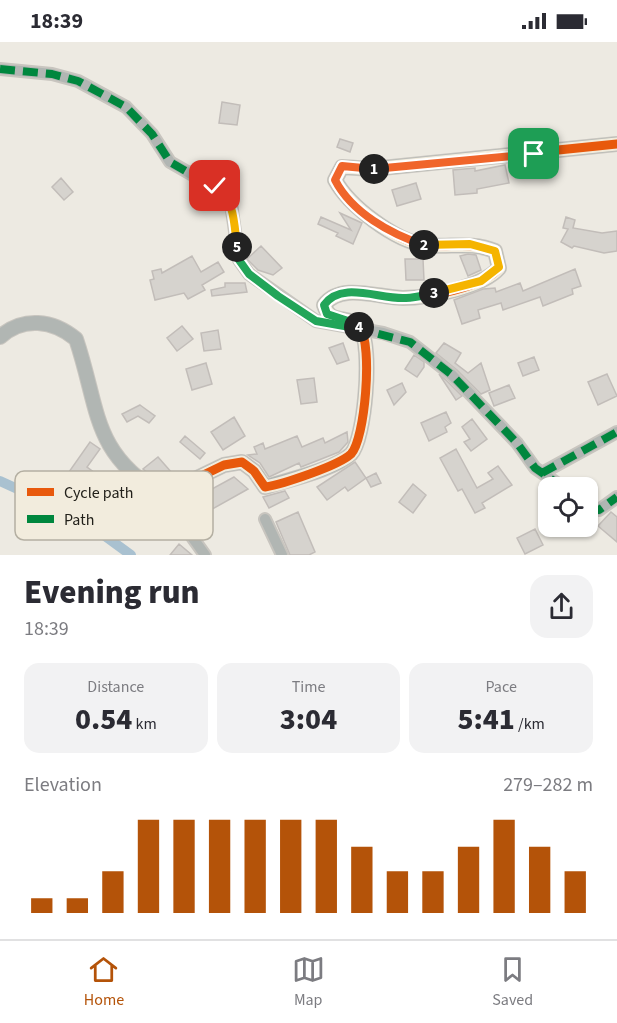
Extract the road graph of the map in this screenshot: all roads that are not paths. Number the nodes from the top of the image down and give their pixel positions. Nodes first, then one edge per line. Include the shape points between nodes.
1 (0, 69) edge
2 (617, 144) edge
3 (361, 329) junction
4 (0, 337) edge
5 (617, 432) edge
6 (128, 471) edge
7 (212, 471) edge
8 (542, 473) junction
9 (548, 477) edge
10 (617, 497) edge
11 (598, 510) edge
12 (265, 519) dead end
13 (194, 540) edge
14 (205, 555) edge
15 (282, 555) edge

1 - 3 street via 78,81 126,107 152,134 170,162 224,193 231,203 239,260 249,274 316,321
2 - 3 street via 383,168 342,166 335,180 341,191 383,227 424,245 484,247 495,251 499,267 481,281 438,293 406,298 353,292 328,299 324,305 327,314
3 - 7 street via 367,388 357,445 352,453 265,487 242,462
3 - 8 street via 410,342 452,375
4 - 6 street via 13,326 26,322 64,329 76,339 104,439
5 - 8 street
8 - 9 street
10 - 11 street
12 - 15 street
13 - 14 street

